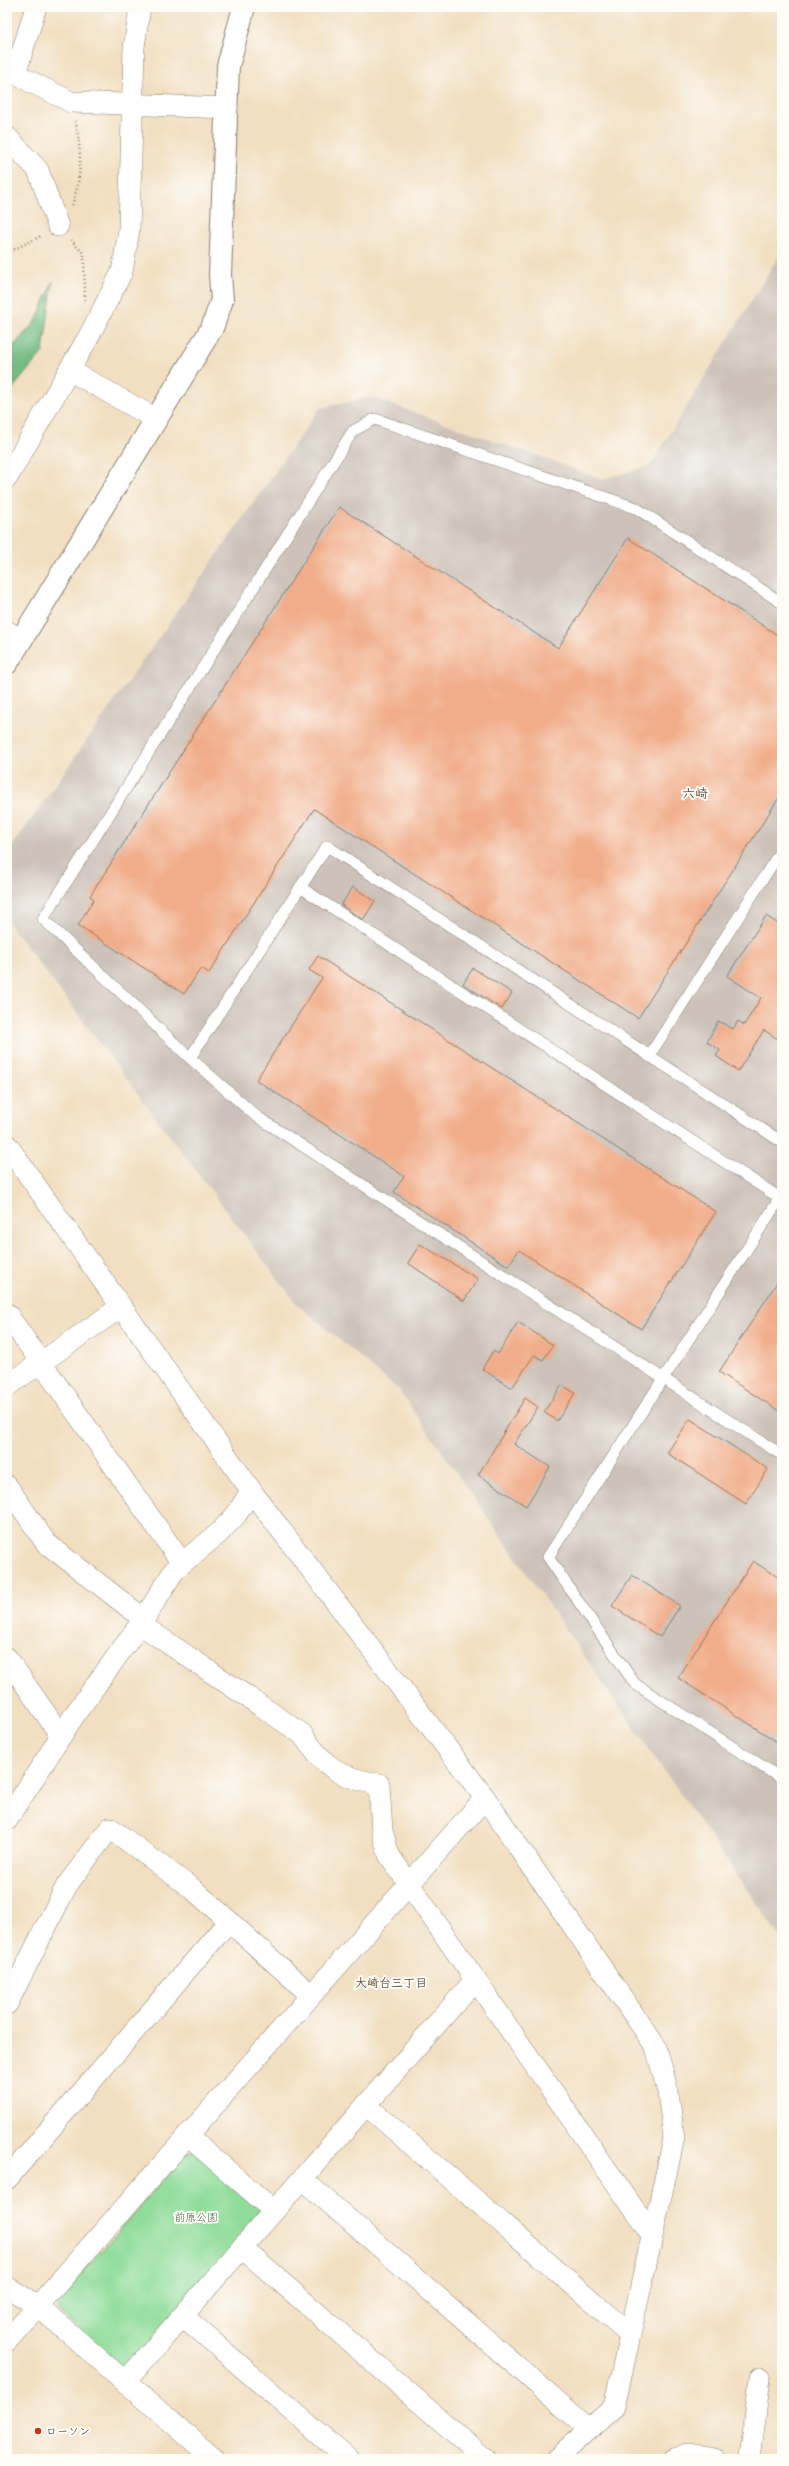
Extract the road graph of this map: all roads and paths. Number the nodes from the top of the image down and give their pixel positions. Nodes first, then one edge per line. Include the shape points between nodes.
1 (36, 7) edge
2 (140, 7) edge
3 (244, 7) edge
4 (11, 72) edge
5 (132, 105) junction
6 (226, 108) junction
7 (7, 138) edge
8 (58, 226) joint
9 (89, 336) junction
10 (69, 370) junction
11 (156, 419) junction
12 (7, 478) edge
13 (782, 603) edge
14 (14, 636) edge
15 (7, 663) edge
16 (782, 849) edge
17 (300, 887) junction
18 (649, 1056) junction
19 (190, 1058) junction
20 (782, 1142) edge
21 (7, 1145) edge
22 (781, 1196) edge
23 (121, 1307) junction
24 (7, 1314) edge
25 (41, 1362) junction
26 (663, 1379) junction
27 (7, 1386) edge
28 (782, 1455) edge
29 (7, 1486) edge
30 (251, 1491) junction
31 (182, 1563) junction
32 (142, 1622) junction
33 (7, 1658) edge
34 (61, 1736) junction
35 (782, 1779) edge
36 (485, 1798) junction
37 (7, 1820) edge
38 (409, 1884) junction
39 (229, 1921) junction
40 (475, 1980) junction
41 (311, 1995) junction
42 (7, 2004) edge
43 (366, 2105) junction
44 (188, 2136) junction
45 (7, 2179) edge
46 (302, 2179) junction
47 (274, 2211) junction
48 (652, 2235) junction
49 (242, 2248) junction
50 (7, 2287) edge
51 (38, 2306) junction
52 (183, 2316) junction
53 (630, 2334) junction
54 (7, 2341) edge
55 (760, 2378) dead end
56 (126, 2382) junction
57 (589, 2429) junction
58 (214, 2459) edge
59 (348, 2459) edge
60 (485, 2459) edge
61 (556, 2459) edge
62 (674, 2459) edge
63 (715, 2459) edge
64 (750, 2459) edge

1 - 4 street
2 - 5 street via 134,47
3 - 6 street via 228,66
4 - 5 street via 71,102
5 - 6 street
5 - 9 street via 129,230 122,272
6 - 11 street via 220,276 222,300 212,328
7 - 8 street via 38,170
8 - 9 path via 84,254 83,280
9 - 10 street
10 - 11 street
10 - 12 street
11 - 14 street
13 - 19 lane via 636,508 375,419 353,431 43,919
14 - 15 street
16 - 18 lane
17 - 18 lane via 327,846
17 - 19 lane
17 - 22 lane
18 - 20 lane
19 - 26 lane via 256,1116
21 - 23 street
22 - 26 lane
23 - 25 street
23 - 30 street
24 - 25 street
25 - 27 street
25 - 31 street
26 - 28 lane
26 - 35 lane via 548,1557 635,1684
29 - 32 street via 46,1543
30 - 31 street via 236,1514 218,1533
30 - 36 street
31 - 32 street via 175,1569
32 - 34 street
32 - 38 street via 302,1734 315,1753 335,1772 356,1781 379,1784 382,1831 389,1855
33 - 34 street
34 - 37 street
36 - 38 street
36 - 48 street via 656,2048 668,2092 674,2138
38 - 40 street
38 - 41 street
39 - 41 street
39 - 42 street via 194,1890 110,1828 67,1885
39 - 45 street
40 - 43 street
40 - 48 street
41 - 44 street
43 - 46 street
43 - 53 street
44 - 47 street
44 - 51 street
46 - 47 street
46 - 57 street
47 - 49 street
48 - 53 street
49 - 52 street
49 - 60 street
50 - 51 street
51 - 54 street
51 - 56 street
52 - 56 street
52 - 59 street
53 - 57 street via 614,2407
55 - 64 street
56 - 58 street
57 - 61 street
62 - 63 street via 687,2455

